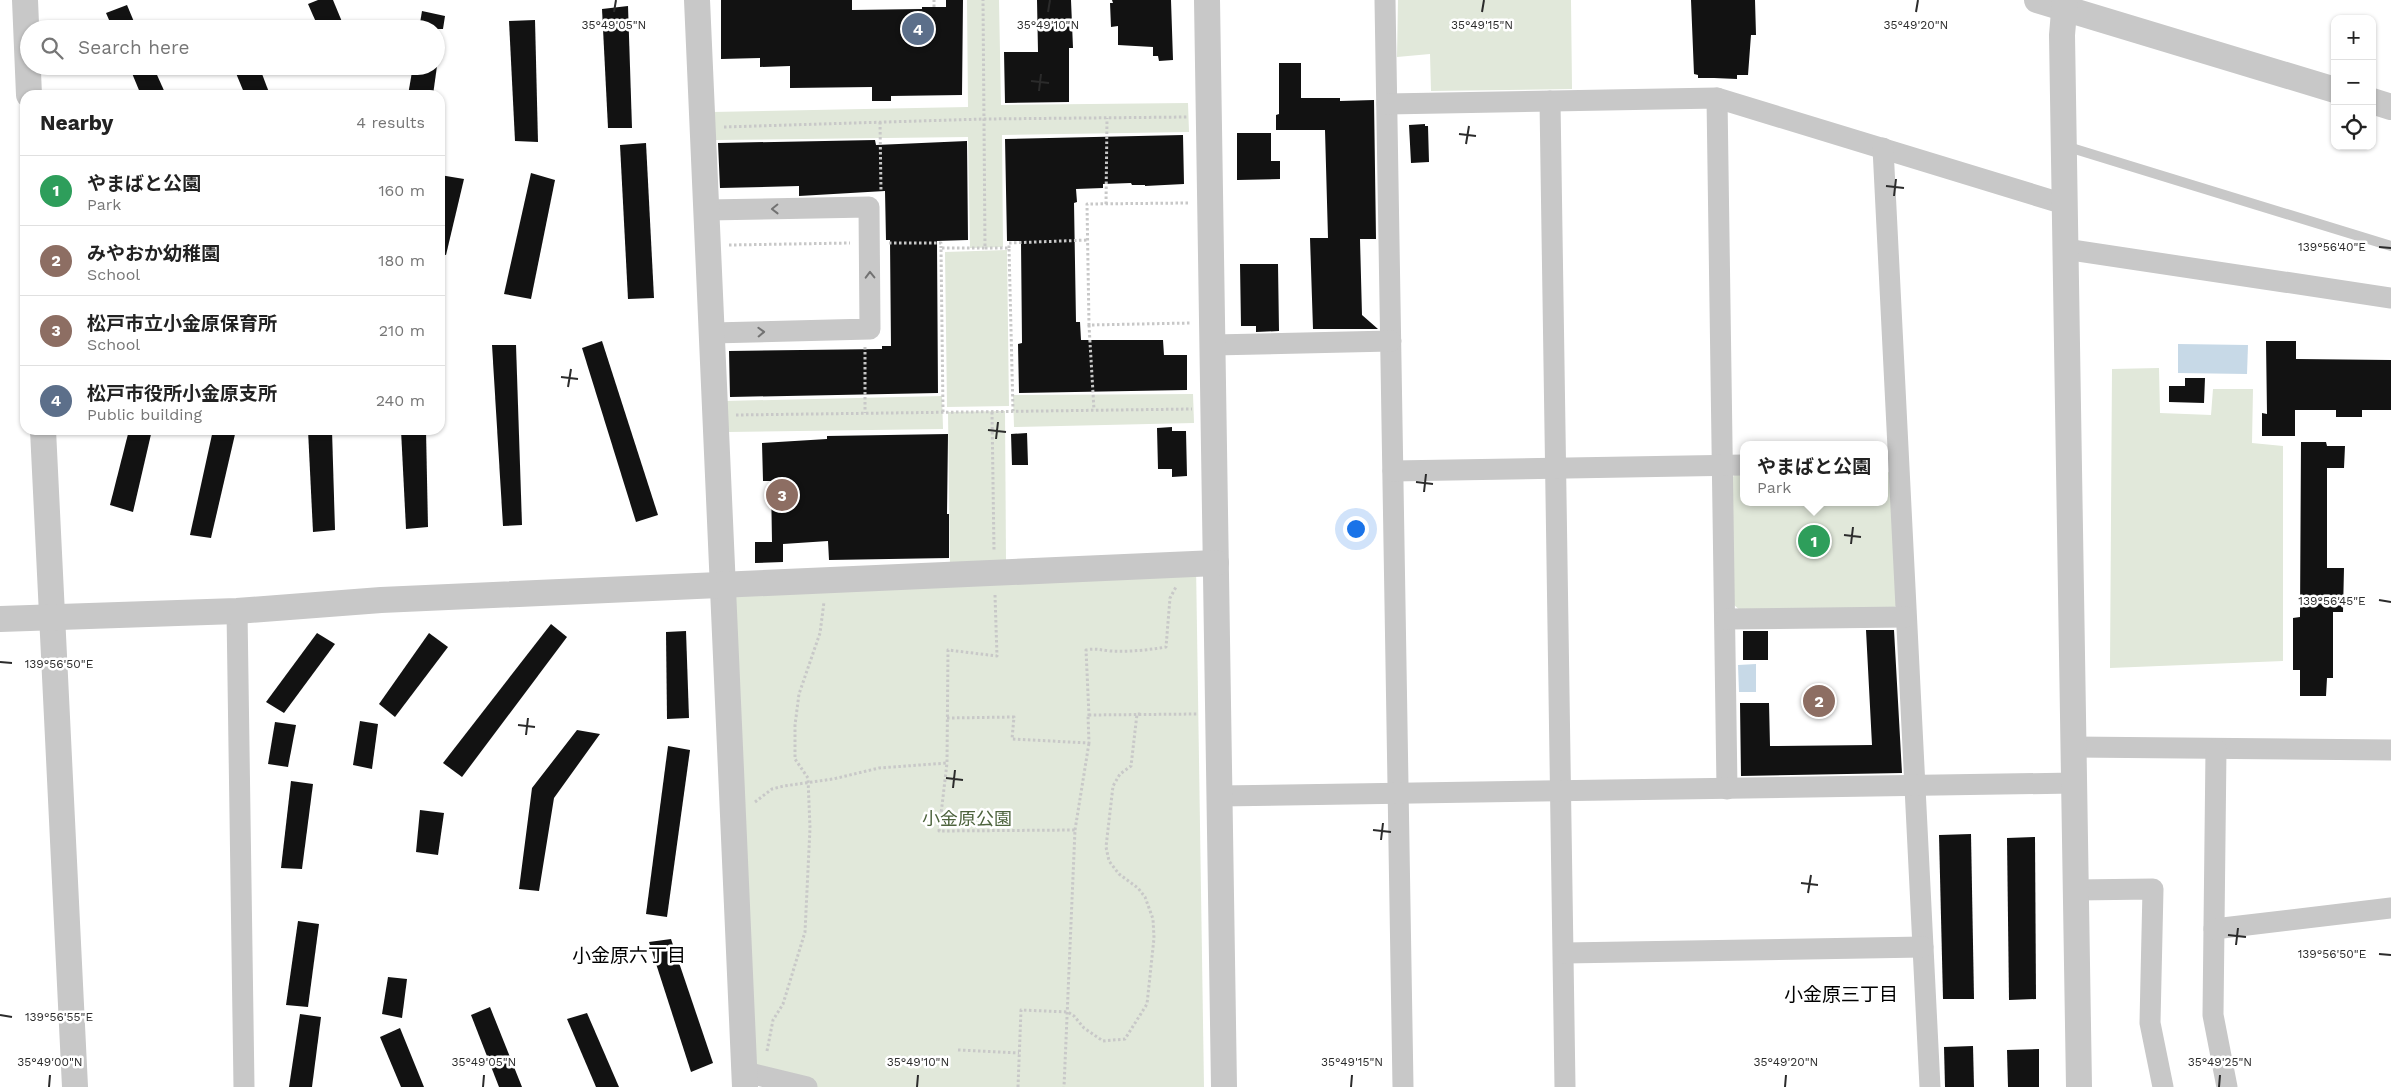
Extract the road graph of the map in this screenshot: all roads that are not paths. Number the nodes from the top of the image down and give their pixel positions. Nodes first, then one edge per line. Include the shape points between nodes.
1 (25, 0) edge
2 (697, 0) edge
3 (1207, 0) edge
4 (1385, 0) edge
5 (2037, 0) edge
6 (2064, 4) edge
7 (26, 20) edge
8 (28, 75) edge
9 (2331, 89) edge
10 (29, 90) edge
11 (1716, 98) junction
12 (1550, 101) junction
13 (2376, 102) edge
14 (1387, 104) junction
15 (2391, 107) edge
16 (2065, 146) junction
17 (1883, 148) junction
18 (2064, 204) junction
19 (707, 210) junction
20 (2391, 246) edge
21 (2066, 249) junction
22 (2391, 298) edge
23 (712, 333) junction
24 (1213, 334) junction
25 (1391, 341) junction
26 (43, 435) edge
27 (1891, 461) edge
28 (1740, 465) edge
29 (1723, 466) junction
30 (1556, 468) junction
31 (1393, 471) junction
32 (1216, 563) junction
33 (723, 585) junction
34 (237, 611) junction
35 (51, 617) junction
36 (1905, 617) junction
37 (0, 619) edge
38 (1725, 619) junction
39 (2074, 746) junction
40 (2216, 749) junction
41 (2391, 750) edge
42 (2074, 783) junction
43 (1914, 787) junction
44 (1727, 789) junction
45 (1561, 792) junction
46 (1398, 794) junction
47 (1219, 796) junction
48 (2076, 890) junction
49 (2391, 908) edge
50 (2214, 929) junction
51 (1923, 947) junction
52 (1564, 953) junction
53 (751, 1078) edge
54 (2224, 1086) edge
55 (74, 1087) edge
56 (244, 1087) edge
57 (807, 1087) edge
58 (1224, 1087) edge
59 (1403, 1087) edge
60 (1565, 1087) edge
61 (1930, 1087) edge
62 (2079, 1087) edge
63 (2163, 1087) edge

1 - 7 street
2 - 19 street
3 - 24 street
4 - 14 street
5 - 6 street
6 - 9 street
6 - 16 street
8 - 10 street
11 - 12 street
11 - 17 street
11 - 29 street
12 - 14 street
12 - 30 street
13 - 15 street
14 - 25 street
16 - 18 street
16 - 20 lane
17 - 18 street
17 - 27 street
18 - 21 street
19 - 23 street
23 -> 19 street via 870,329 869,207
21 - 22 street
21 - 39 street
23 - 33 street
24 - 25 street
24 - 32 street
25 - 31 street
26 - 35 street
27 - 36 street
28 - 29 street
29 - 30 street
29 - 38 street
30 - 31 street
30 - 45 street
31 - 46 street
32 - 33 street
32 - 47 street
33 - 34 street via 381,600
33 - 53 street via 733,808
34 - 35 street
34 - 56 street
35 - 37 street
35 - 55 street
36 - 38 street
36 - 43 street
38 - 44 street
39 - 40 street
39 - 42 street
40 - 41 street
40 - 50 street
42 - 43 street
42 - 48 street
43 - 44 street
43 - 51 street
44 - 45 street
45 - 46 street
45 - 52 street
46 - 47 street
46 - 59 street
47 - 58 street
48 - 62 street
48 - 63 street via 2153,889 2150,1023
49 - 50 street
50 - 54 street via 2213,1014
51 - 52 street
51 - 61 street
52 - 60 street
53 - 57 street

